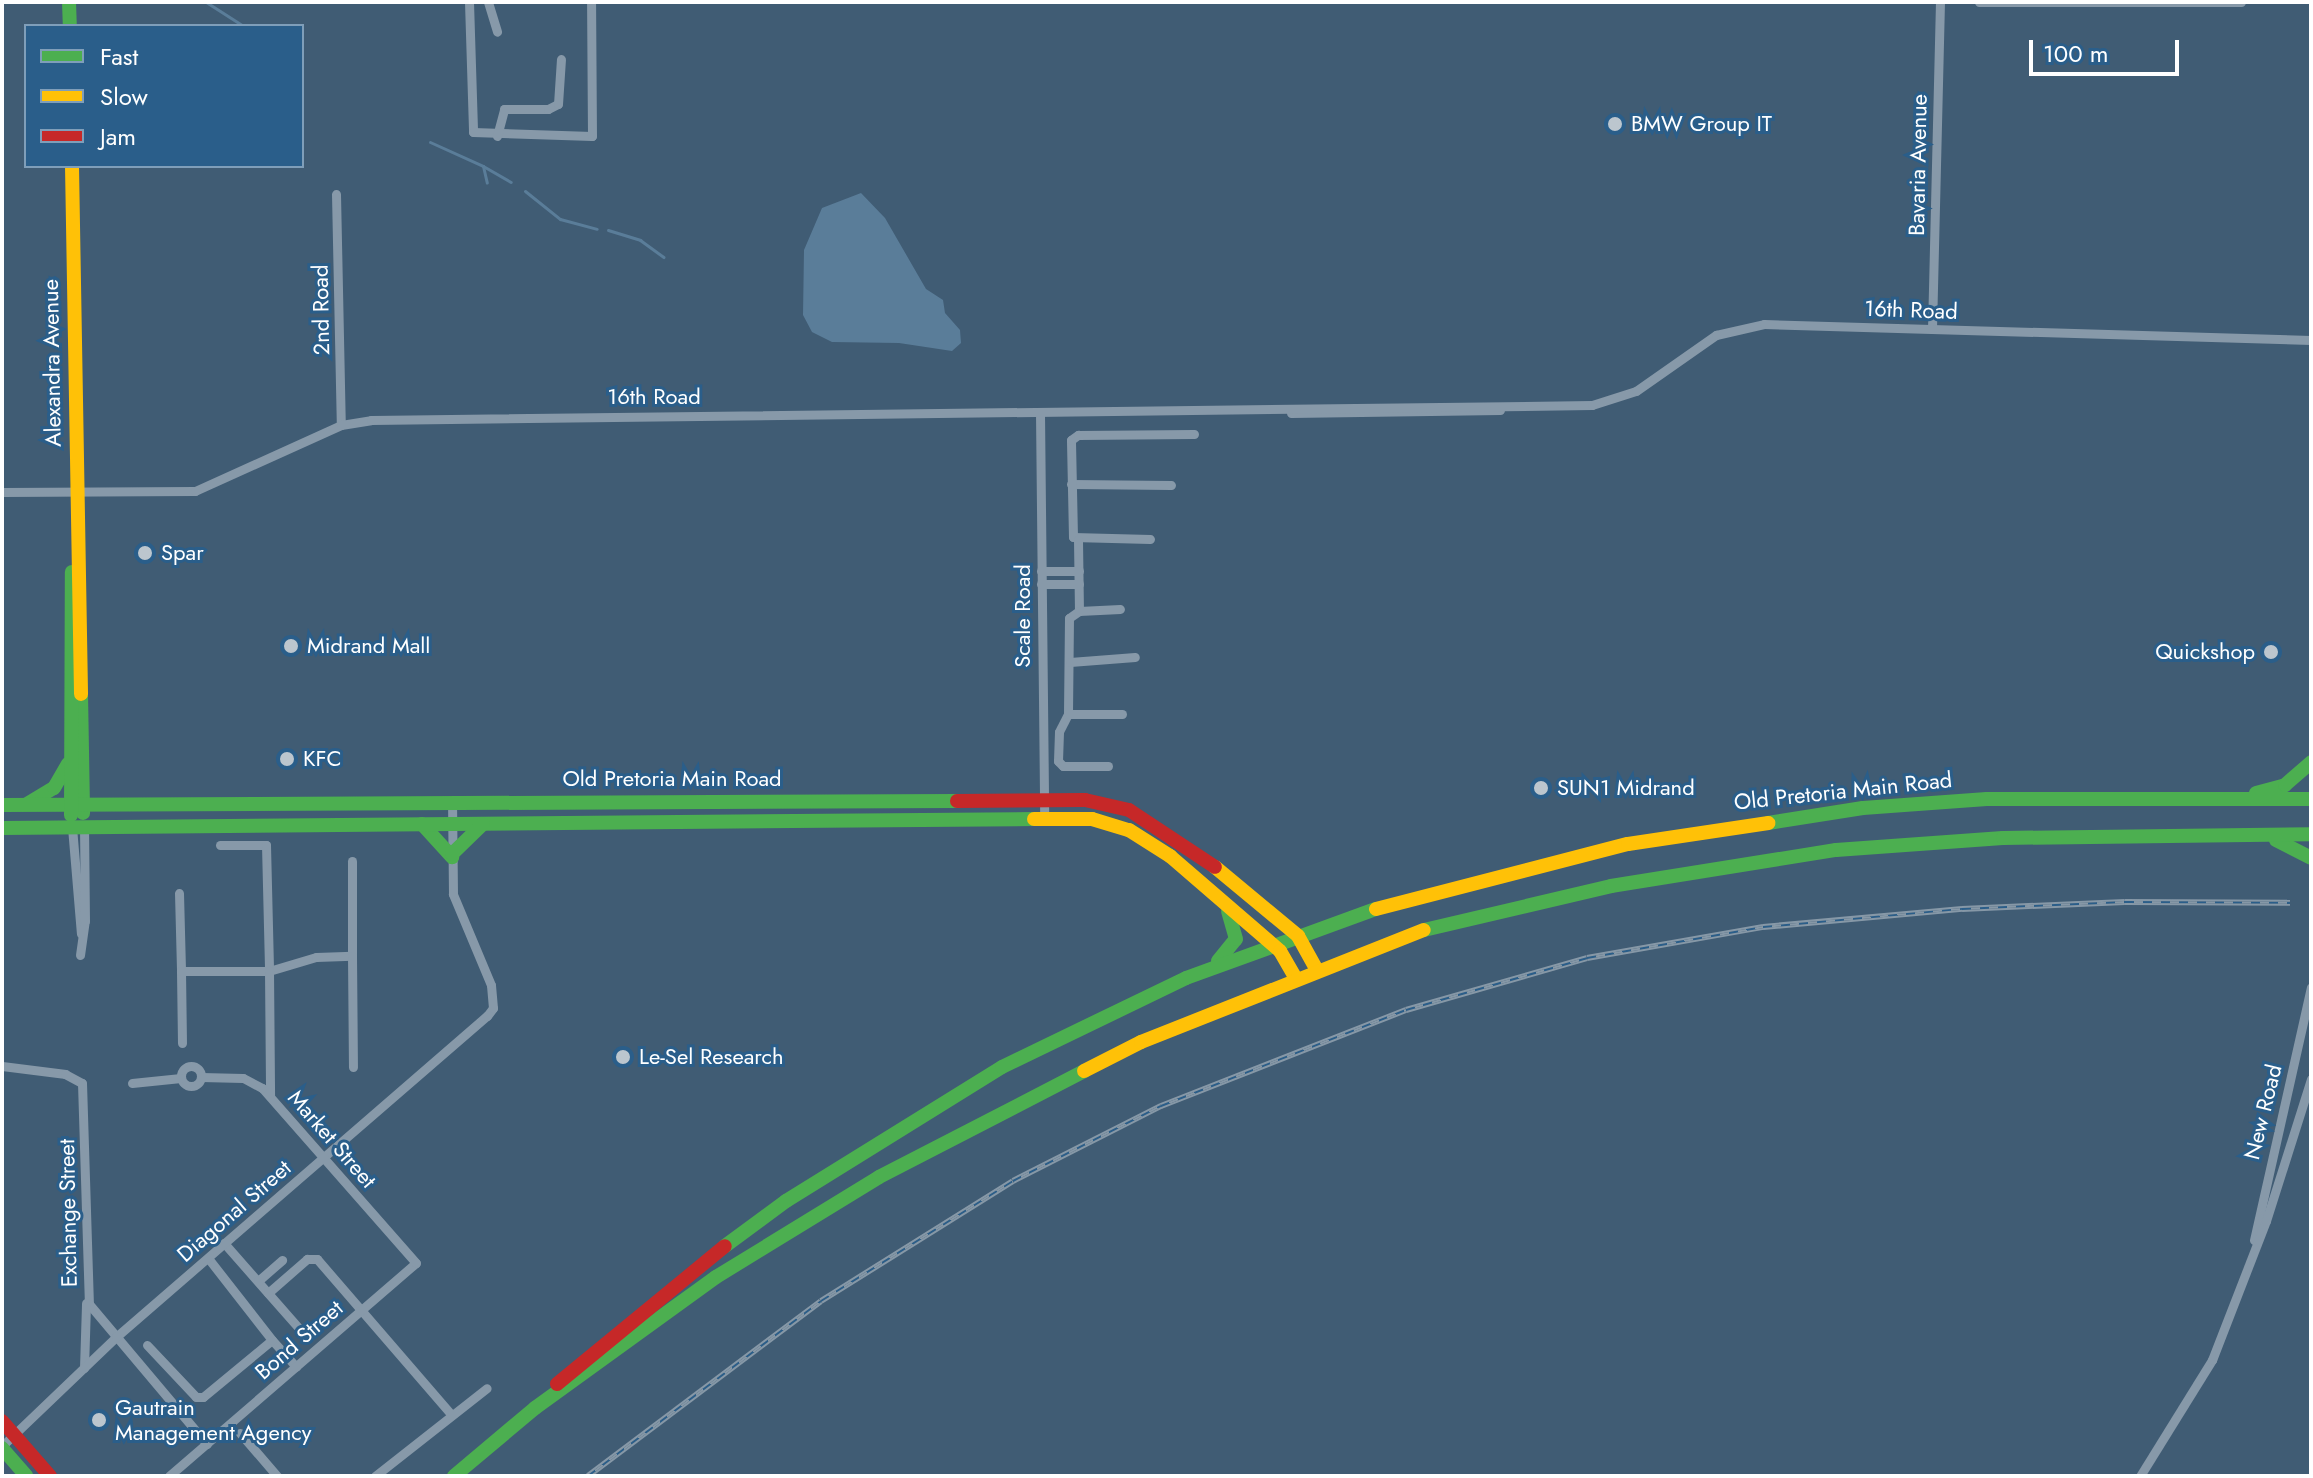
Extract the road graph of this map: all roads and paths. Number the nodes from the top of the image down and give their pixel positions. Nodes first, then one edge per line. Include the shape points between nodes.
1 (69, 2) edge
2 (469, 2) edge
3 (488, 2) edge
4 (591, 2) edge
5 (1940, 2) edge
6 (1979, 2) edge
7 (2241, 2) edge
8 (70, 24) edge
9 (497, 32) dead end
10 (561, 59) dead end
11 (497, 136) junction
12 (72, 168) edge
13 (336, 194) dead end
14 (1932, 329) junction
15 (2311, 340) edge
16 (1040, 413) junction
17 (341, 425) junction
18 (1194, 434) dead end
19 (1071, 484) junction
20 (1171, 485) dead end
21 (2, 492) edge
22 (76, 495) junction
23 (1150, 539) dead end
24 (1078, 540) junction
25 (75, 560) junction
26 (1041, 571) junction
27 (1079, 571) junction
28 (1041, 584) junction
29 (1079, 584) junction
30 (1120, 609) dead end
31 (1079, 611) junction
32 (1135, 657) dead end
33 (1070, 662) junction
34 (1068, 714) junction
35 (1122, 714) dead end
36 (2311, 762) edge
37 (68, 763) junction
38 (1108, 766) dead end
39 (1042, 798) junction
40 (2216, 799) junction
41 (2311, 799) edge
42 (452, 801) junction
43 (2, 805) edge
44 (76, 805) junction
45 (22, 806) junction
46 (1044, 818) junction
47 (484, 823) junction
48 (422, 824) junction
49 (451, 824) junction
50 (78, 826) junction
51 (2, 828) edge
52 (2311, 834) edge
53 (2264, 836) junction
54 (220, 845) dead end
55 (452, 855) junction
56 (2311, 858) edge
57 (352, 861) dead end
58 (179, 893) dead end
59 (1215, 893) junction
60 (1298, 936) junction
61 (1273, 945) junction
62 (80, 955) dead end
63 (352, 956) junction
64 (1316, 969) junction
65 (181, 971) junction
66 (269, 971) junction
67 (1295, 977) junction
68 (1186, 978) junction
69 (2311, 987) edge
70 (182, 1043) dead end
71 (2, 1066) edge
72 (353, 1067) dead end
73 (201, 1077) junction
74 (181, 1078) junction
75 (2311, 1079) edge
76 (132, 1083) dead end
77 (270, 1095) junction
78 (325, 1157) junction
79 (224, 1243) junction
80 (2253, 1247) junction
81 (208, 1258) junction
82 (282, 1260) dead end
83 (416, 1263) joint
84 (258, 1281) junction
85 (268, 1293) junction
86 (87, 1297) junction
87 (360, 1310) junction
88 (297, 1326) dead end
89 (116, 1337) junction
90 (272, 1340) junction
91 (147, 1345) dead end
92 (296, 1367) junction
93 (84, 1368) junction
94 (487, 1388) dead end
95 (535, 1408) junction
96 (451, 1414) junction
97 (2, 1421) edge
98 (240, 1433) dead end
99 (15, 1435) junction
100 (207, 1444) junction
101 (2, 1447) edge
102 (26, 1476) edge
103 (50, 1476) edge
104 (169, 1476) edge
105 (277, 1476) edge
106 (375, 1476) edge
107 (454, 1476) edge
108 (2140, 1476) edge

1 - 8 main road
2 - 11 street via 471,128 481,136
3 - 9 street
4 - 11 street via 592,136
5 - 14 street, Bavaria Avenue
6 - 7 street
10 - 11 street via 558,104 548,109 504,109
12 - 22 main road, Alexandra Avenue
13 - 17 street, 2nd Road
14 - 15 street, 16th Road
14 - 16 street, 16th Road via 1764,324 1734,328 1700,343 1620,398 1592,405 1440,414
16 - 17 street, 16th Road via 532,415
16 - 26 street, Scale Road
17 - 22 street, 16th Road via 195,491
18 - 19 street via 1074,436
19 - 20 street
19 - 24 street via 1070,531
21 - 22 street, 16th Road
22 - 25 main road, Alexandra Avenue
23 - 24 street
24 - 27 street
25 - 37 main road, Alexandra Avenue via 68,593
25 - 44 main road, Alexandra Avenue
26 - 27 street
26 - 28 street, Scale Road
27 - 29 street
28 - 29 street
28 - 39 street, Scale Road
29 - 31 street
30 - 31 street
31 - 33 street via 1069,618
32 - 33 street
33 - 34 street
34 - 35 street
34 - 38 street via 1059,732 1059,765
36 - 40 main road via 2279,788
37 - 44 main road, Alexandra Avenue
37 - 45 main road via 54,788
39 - 42 main road, Old Pretoria Main Road
39 - 46 street, Scale Road
39 - 60 main road, Old Pretoria Main Road via 1112,804 1156,823
40 - 41 main road, Old Pretoria Main Road
40 - 60 main road, Old Pretoria Main Road via 1944,801 1755,821 1496,874
42 - 44 main road, Old Pretoria Main Road
42 - 49 street
43 - 45 main road, Old Pretoria Main Road
44 - 45 main road, Old Pretoria Main Road
44 - 50 main road, Alexandra Avenue
46 - 47 main road, Old Pretoria Main Road
46 - 59 main road, Old Pretoria Main Road via 1092,819 1129,830
47 - 49 main road, Old Pretoria Main Road
47 - 55 main road
48 - 49 main road, Old Pretoria Main Road
48 - 50 main road, Old Pretoria Main Road
48 - 55 main road
49 - 55 street
50 - 51 main road, Old Pretoria Main Road
50 - 62 street, Alexandra Avenue
52 - 53 main road, Old Pretoria Main Road
53 - 56 main road
53 - 64 main road, Old Pretoria Main Road via 2003,838 1783,856 1499,910 1408,934
54 - 66 street via 266,845
55 - 78 street, Diagonal Street via 453,894 491,985 493,1008 481,1024
57 - 63 street
58 - 65 street
59 - 61 main road, Old Pretoria Main Road
59 - 68 main road via 1234,921 1236,939 1226,955
60 - 61 main road, Old Pretoria Main Road
60 - 64 main road, Old Pretoria Main Road
61 - 67 main road, Old Pretoria Main Road
61 - 68 main road, Old Pretoria Main Road
63 - 66 street via 316,957
63 - 72 street
64 - 67 main road, Old Pretoria Main Road
65 - 66 street
65 - 70 street
66 - 77 street
67 - 95 main road, Old Pretoria Main Road via 1128,1048 879,1177 740,1261
68 - 95 main road, Old Pretoria Main Road via 1002,1067 806,1187 663,1293
69 - 80 street, New Road via 2275,1130
71 - 86 street, Exchange Street via 70,1075 82,1083
73 - 74 street via 192,1087
73 - 74 street via 190,1066
73 - 77 street, Market Street via 249,1080
74 - 76 street
75 - 80 street, New Road
77 - 78 street, Market Street
78 - 79 street, Diagonal Street
78 - 83 street, Market Street
79 - 81 street, Diagonal Street
79 - 84 street
80 - 108 street, New Road via 2207,1371
81 - 89 street, Diagonal Street
81 - 90 street
82 - 84 street
83 - 87 street, Bond Street
84 - 85 street
85 - 87 street via 312,1258
85 - 88 street
86 - 89 street, Exchange Street
86 - 93 street
87 - 92 street, Bond Street
87 - 96 street
89 - 93 street, Diagonal Street
89 - 100 street, Exchange Street
90 - 91 street via 203,1397 196,1397
90 - 92 street
92 - 100 street, Bond Street
93 - 99 street, Diagonal Street
94 - 96 street
95 - 107 main road, Old Pretoria Main Road
96 - 106 street
97 - 99 main road
98 - 105 street
99 - 101 street, Diagonal Street
99 - 103 main road
100 - 104 street, Bond Street
101 - 102 main road

